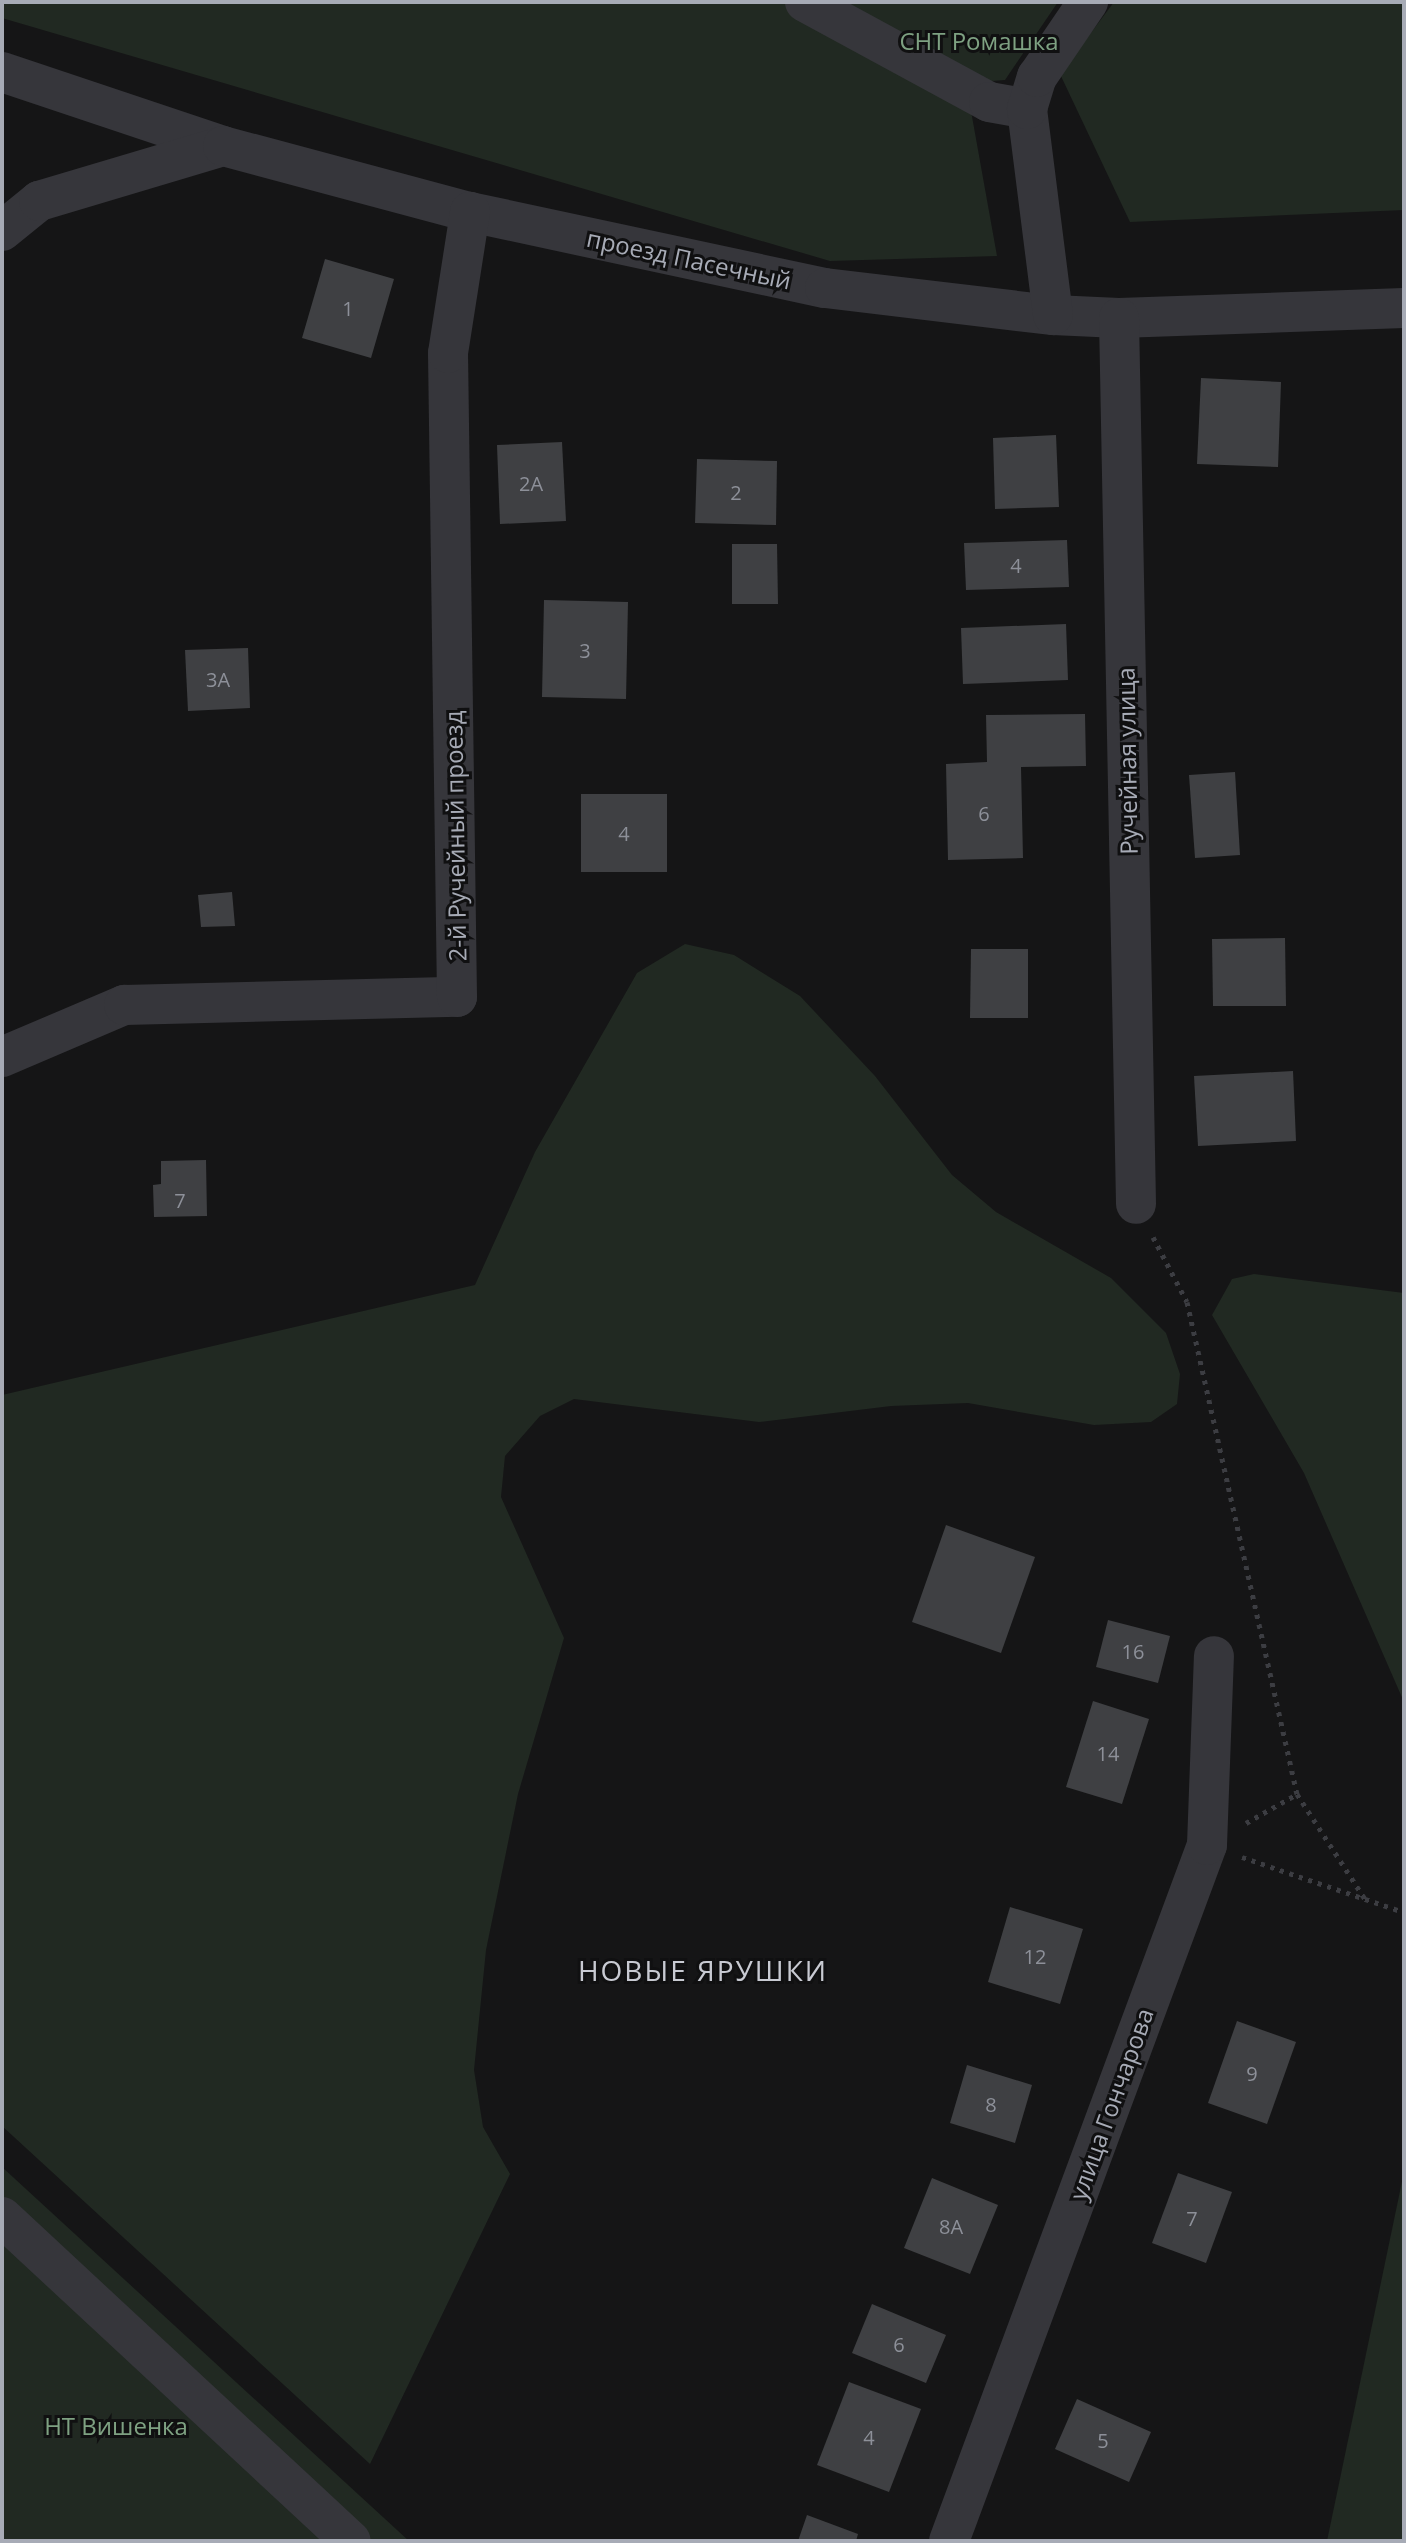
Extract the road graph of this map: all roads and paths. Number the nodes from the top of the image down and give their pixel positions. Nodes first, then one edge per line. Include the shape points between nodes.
1 (805, 2) edge
2 (1088, 2) edge
3 (2, 72) edge
4 (1027, 109) junction
5 (223, 146) junction
6 (470, 212) junction
7 (2, 231) edge
8 (1404, 308) edge
9 (1053, 315) junction
10 (1119, 318) junction
11 (2, 1057) edge
12 (1136, 1204) joint
13 (1214, 1656) dead end
14 (1297, 1794) junction
15 (1207, 1845) junction
16 (1365, 1899) junction
17 (1404, 1912) edge
18 (2, 2217) edge
19 (351, 2541) edge
20 (949, 2541) edge

1 - 4 street via 989,102
2 - 4 street via 1037,77
3 - 5 street, проезд Пасечный
4 - 9 street
5 - 6 street, проезд Пасечный
5 - 7 street via 39,201
6 - 9 street, проезд Пасечный via 825,288
6 - 11 street, 2-й Ручейный проезд via 448,353 457,997 124,1005
8 - 10 street, проезд Пасечный
9 - 10 street, проезд Пасечный
10 - 12 street, Ручейная улица
12 - 14 path via 1187,1302
13 - 15 street, улица Гончарова
14 - 15 path
14 - 16 path
15 - 16 path
15 - 20 street, улица Гончарова
16 - 17 path
18 - 19 street

